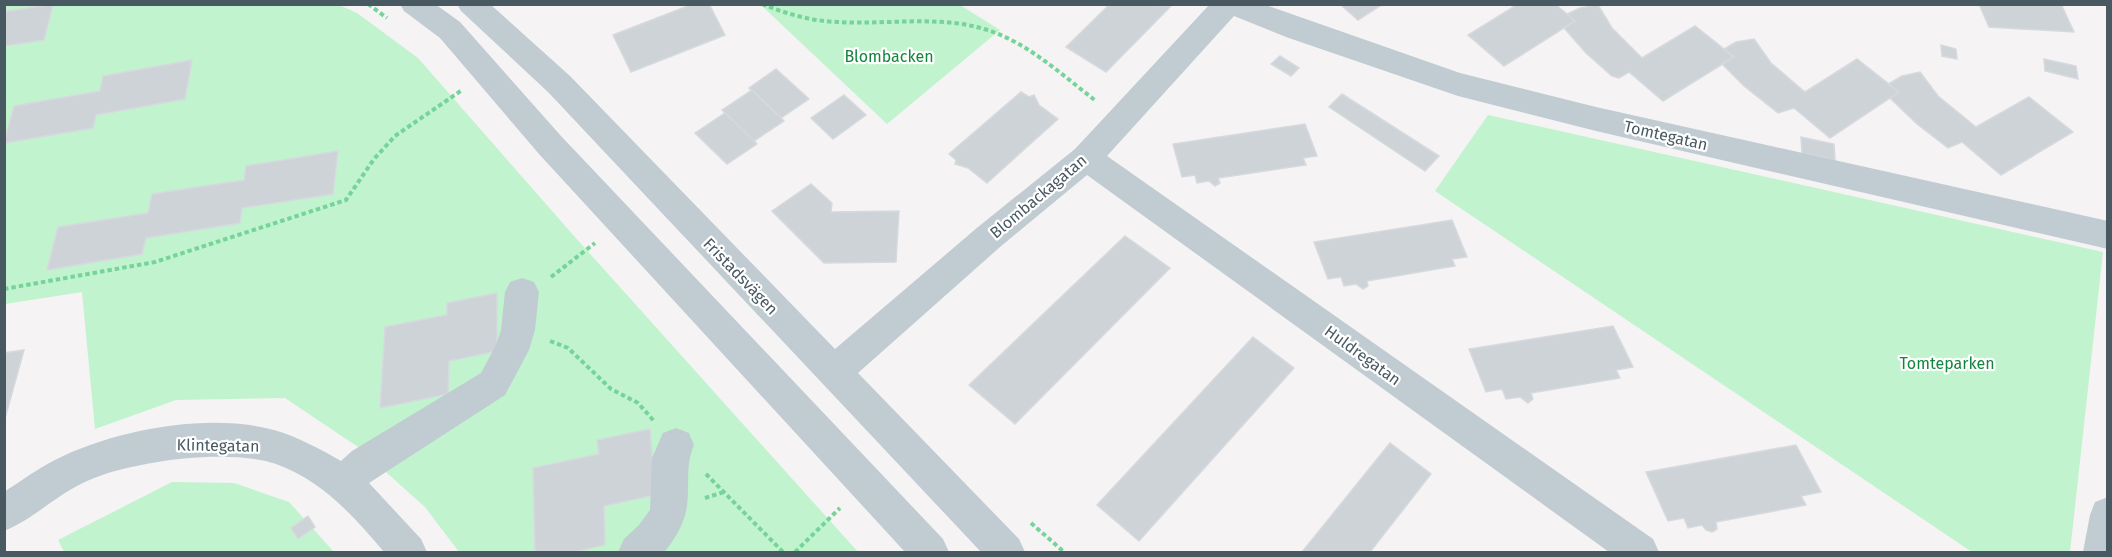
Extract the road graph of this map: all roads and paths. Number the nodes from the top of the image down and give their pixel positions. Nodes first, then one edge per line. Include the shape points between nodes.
1 (414, 4) edge
2 (471, 4) edge
3 (762, 4) edge
4 (1228, 4) edge
5 (1233, 4) edge
6 (464, 89) dead end
7 (1122, 119) junction
8 (1086, 158) junction
9 (2108, 235) edge
10 (596, 243) dead end
11 (4, 289) edge
12 (522, 292) joint
13 (833, 373) junction
14 (676, 445) dead end
15 (342, 483) junction
16 (840, 508) dead end
17 (4, 513) edge
18 (2108, 515) edge
19 (408, 552) edge
20 (637, 552) edge
21 (795, 552) edge
22 (930, 552) edge
23 (1006, 552) edge
24 (1640, 552) edge
25 (2102, 552) edge

1 - 22 street via 450,30 550,145
2 - 13 street, Fristadsvägen via 559,84
3 - 7 path via 777,12 829,22 946,22 989,30 1018,45
4 - 7 street, Blombackagatan
5 - 9 street, Tomtegatan via 1458,84
6 - 11 path via 395,136 346,200 155,262
7 - 8 street, Blombackagatan
8 - 13 street, Blombackagatan via 988,237
8 - 24 street, Huldregatan
10 - 12 path via 536,288
12 - 15 street via 512,350 493,384 366,463
13 - 23 street, Fristadsvägen
14 - 20 street via 670,453 669,508 656,532
15 - 17 street, Klintegatan via 272,446 175,443 77,467
15 - 19 street, Klintegatan
16 - 21 path
18 - 25 street

